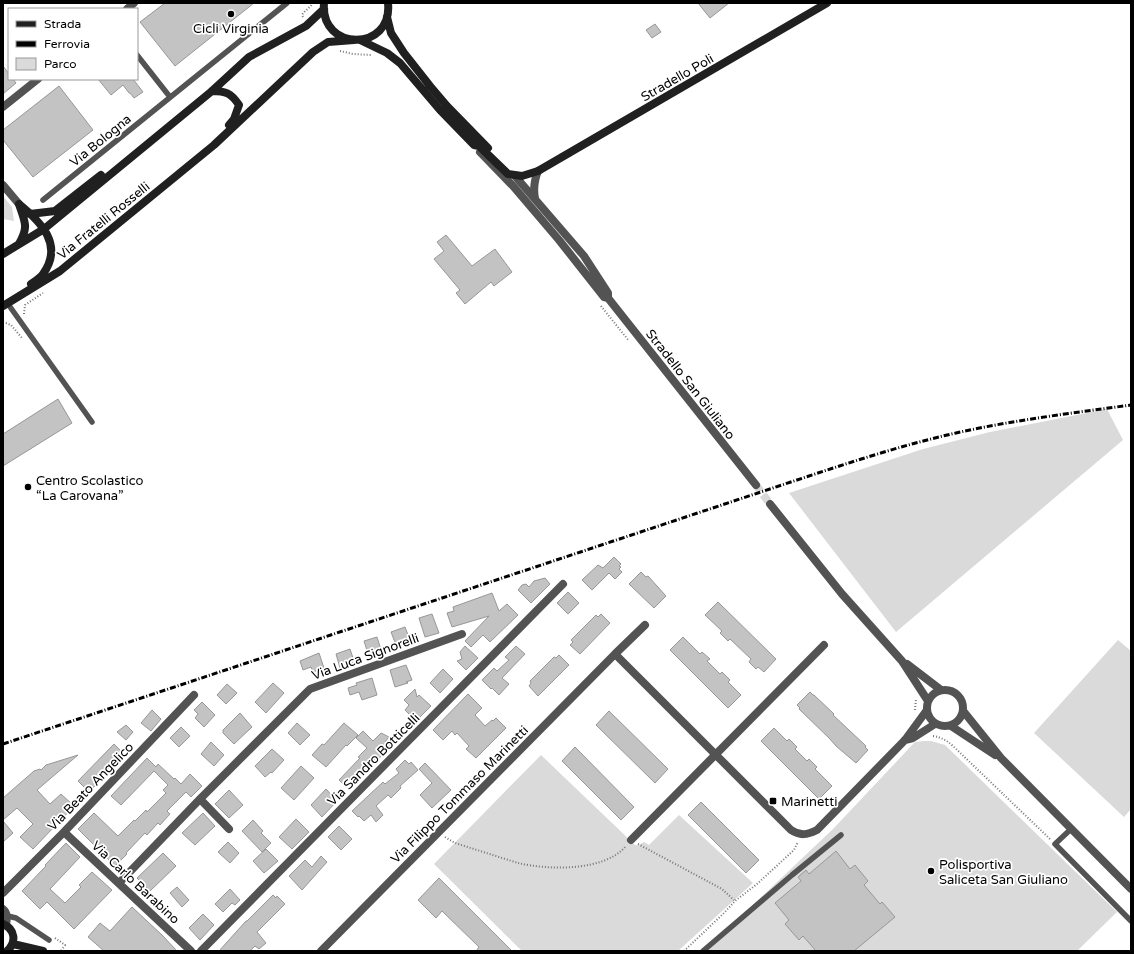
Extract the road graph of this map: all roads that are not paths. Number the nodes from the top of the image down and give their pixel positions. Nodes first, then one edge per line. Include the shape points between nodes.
1 (287, 3) edge
2 (388, 3) edge
3 (827, 3) edge
4 (324, 6) edge
5 (387, 17) junction
6 (357, 40) junction
7 (138, 56) edge
8 (37, 80) edge
9 (212, 90) junction
10 (170, 97) junction
11 (3, 107) edge
12 (214, 145) junction
13 (474, 145) junction
14 (538, 172) junction
15 (110, 174) junction
16 (515, 176) junction
17 (3, 185) edge
18 (535, 198) junction
19 (43, 200) dead end
20 (18, 204) junction
21 (30, 214) junction
22 (550, 215) junction
23 (44, 229) junction
24 (18, 246) junction
25 (566, 250) junction
26 (3, 254) edge
27 (608, 298) junction
28 (5, 305) edge
29 (92, 422) dead end
30 (756, 485) tunnel mouth
31 (770, 504) tunnel mouth
32 (563, 584) dead end
33 (645, 625) dead end
34 (462, 634) dead end
35 (824, 645) dead end
36 (615, 654) junction
37 (902, 661) junction
38 (941, 690) junction
39 (194, 695) dead end
40 (928, 701) junction
41 (927, 710) junction
42 (964, 712) junction
43 (935, 724) junction
44 (951, 726) junction
45 (905, 740) junction
46 (716, 754) junction
47 (1001, 758) junction
48 (200, 799) junction
49 (229, 829) dead end
50 (1071, 829) junction
51 (64, 832) junction
52 (842, 835) dead end
53 (630, 840) road end
54 (119, 883) junction
55 (1131, 889) edge
56 (3, 893) edge
57 (3, 909) edge
58 (1131, 921) edge
59 (5, 922) edge
60 (49, 940) dead end
61 (13, 944) junction
62 (324, 950) edge
63 (7, 951) edge
64 (43, 951) edge
65 (191, 951) edge
66 (201, 951) edge
67 (703, 951) edge

1 - 10 lane, Via Bologna
2 - 5 street
3 - 14 street, Stradello Poli
4 - 6 street, Stradello San Giuliano via 326,19 333,30 340,36
4 - 9 street via 306,26 249,57
5 - 6 street via 377,33
5 - 16 street, Stradello San Giuliano via 391,32 404,53 430,86
6 - 12 street, Via Fratelli Rosselli via 328,42 313,52
6 - 13 street, Stradello San Giuliano via 387,53 400,63
7 - 10 lane
8 - 11 street
9 - 12 street, Via Fratelli Rosselli via 228,93 239,105 234,119
9 - 15 street
10 - 19 lane, Via Bologna
12 - 28 street, Via Fratelli Rosselli via 60,271
13 - 16 street, Stradello San Giuliano via 480,146 508,174
13 - 25 street, Stradello San Giuliano via 513,186
14 - 16 street, Stradello Poli
14 - 18 street via 533,189
15 - 21 street via 103,173 55,211
15 - 23 street
16 - 18 street, Stradello San Giuliano
17 - 20 street
18 - 22 street, Stradello San Giuliano
20 - 21 street
20 - 24 street via 26,225
21 - 23 street
22 - 25 street, Stradello San Giuliano via 549,221 566,242
22 - 27 street, Stradello San Giuliano via 584,256 608,293
23 - 24 street
23 - 28 street via 52,246 51,260 42,275
24 - 26 street
25 - 27 street, Stradello San Giuliano via 604,297
27 - 30 street, Stradello San Giuliano
28 - 29 lane via 18,318
31 - 37 street via 842,594
32 - 66 street, Via Sandro Botticelli
33 - 36 street, Via Filippo Tommaso Marinetti
34 - 48 street, Via Luca Signorelli via 310,689
35 - 46 street
36 - 46 street
36 - 62 street, Via Filippo Tommaso Marinetti
37 - 38 street
37 - 40 street
38 - 40 street
38 - 42 street via 958,695 963,702
39 - 51 street, Via Beato Angelico
40 - 41 street
41 - 43 street
41 - 45 street
42 - 44 street via 960,720
42 - 47 street
43 - 44 street
43 - 45 street
44 - 47 street
45 - 46 street via 817,830 803,834 791,830
46 - 53 street
47 - 50 street
48 - 49 street
48 - 54 street, Via Luca Signorelli
50 - 55 street
50 - 58 lane via 1055,844
51 - 54 street, Via Carlo Barabino
51 - 56 street, Via Beato Angelico
52 - 67 lane
54 - 65 street, Via Carlo Barabino
57 - 59 street
59 - 60 lane via 16,918
59 - 61 street via 13,934
61 - 63 street
61 - 64 street

